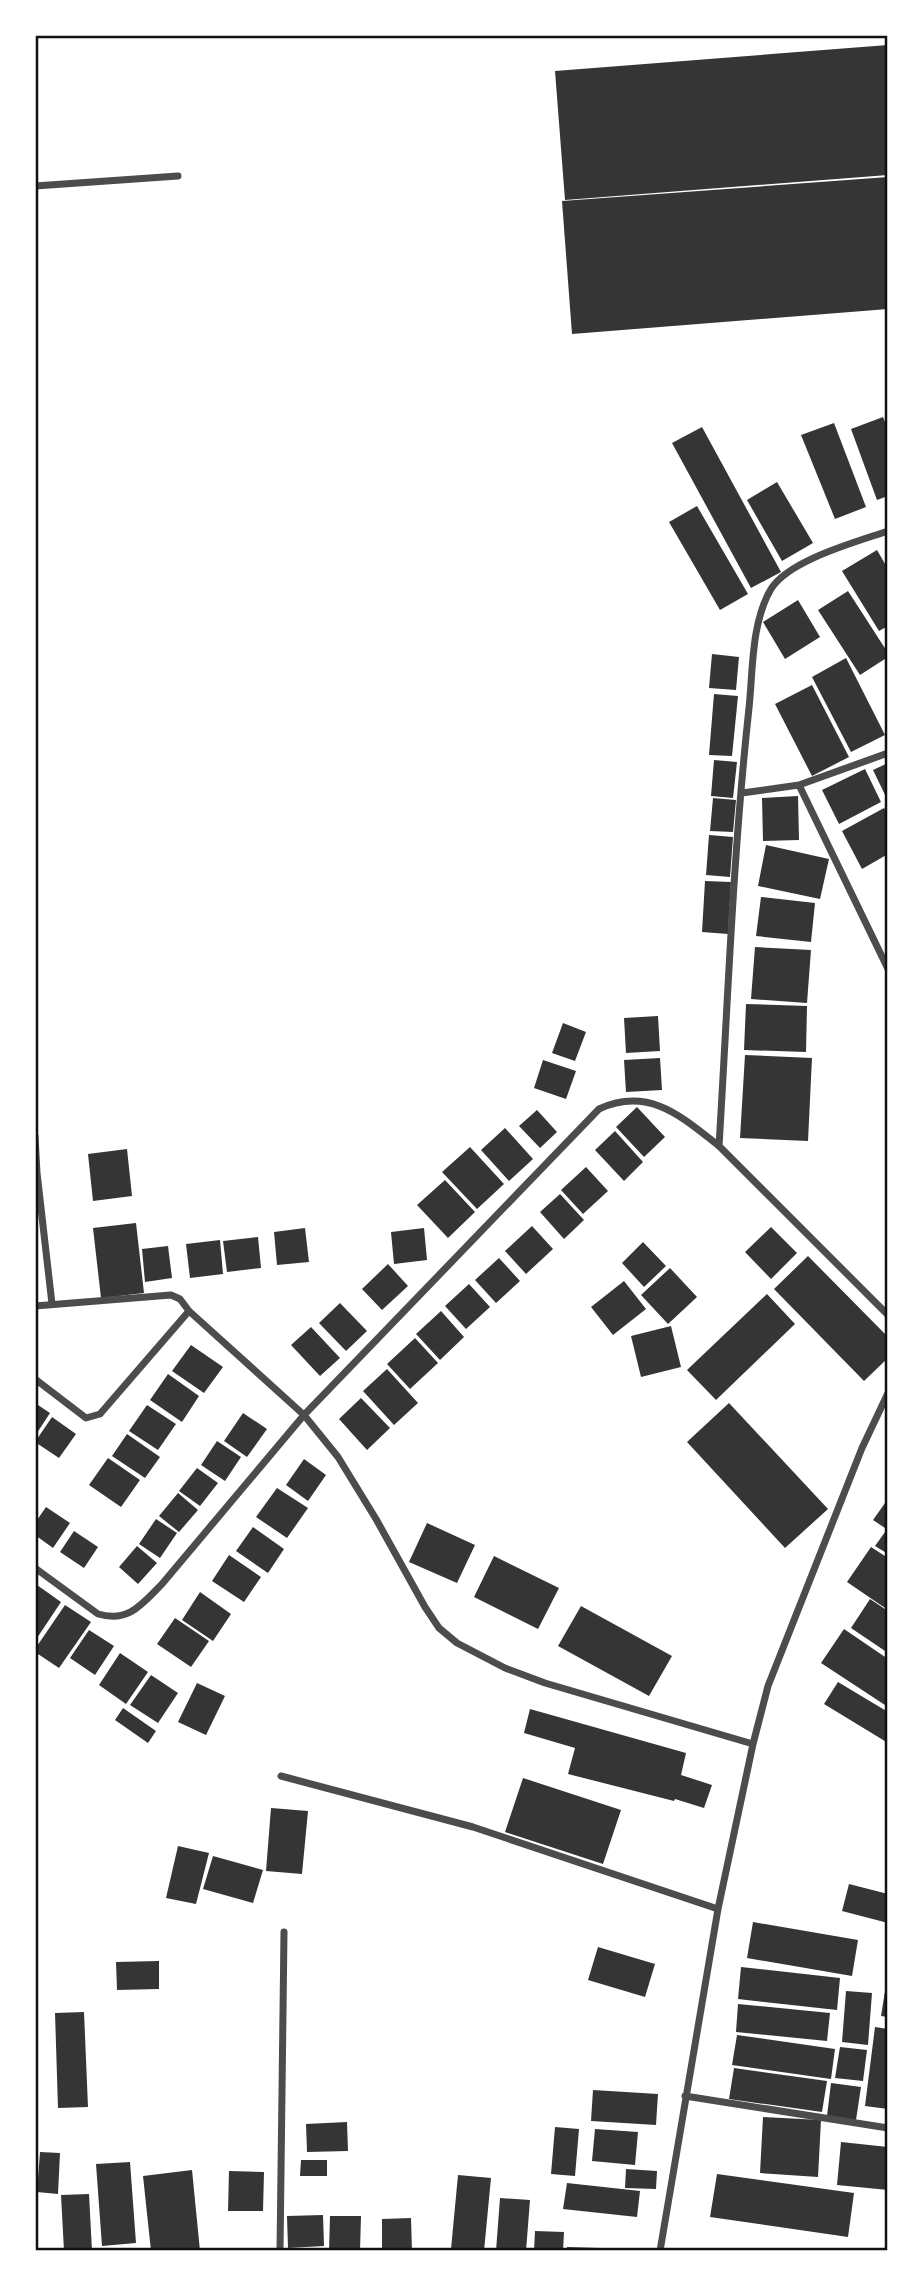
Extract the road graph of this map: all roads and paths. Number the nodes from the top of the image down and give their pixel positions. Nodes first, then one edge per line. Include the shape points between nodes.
1 (178, 176) dead end
2 (35, 186) edge
3 (888, 531) edge
4 (888, 753) edge
5 (799, 785) junction
6 (742, 793) junction
7 (888, 969) edge
8 (35, 1136) edge
9 (719, 1146) junction
10 (52, 1304) junction
11 (35, 1306) edge
12 (190, 1311) junction
13 (888, 1315) edge
14 (35, 1378) edge
15 (888, 1393) edge
16 (304, 1415) junction
17 (35, 1568) edge
18 (753, 1744) junction
19 (281, 1776) dead end
20 (718, 1909) junction
21 (284, 1932) dead end
22 (685, 2096) junction
23 (888, 2128) edge
24 (280, 2251) edge
25 (660, 2251) edge

1 - 2 street
3 - 6 street via 831,550 790,572 772,588 757,634
4 - 5 street
5 - 6 street
5 - 7 street
6 - 9 street
8 - 10 street
9 - 13 street
9 - 16 street via 652,1102 622,1101 599,1109
10 - 11 street
10 - 12 street via 171,1296
12 - 14 street via 92,1418
12 - 16 street
15 - 18 street via 768,1686
16 - 17 street via 162,1584 131,1612 110,1618 98,1614
16 - 18 street via 338,1457 439,1628 457,1643 545,1683
18 - 20 street
19 - 20 street via 473,1827
20 - 22 street
21 - 24 street
22 - 23 street
22 - 25 street

